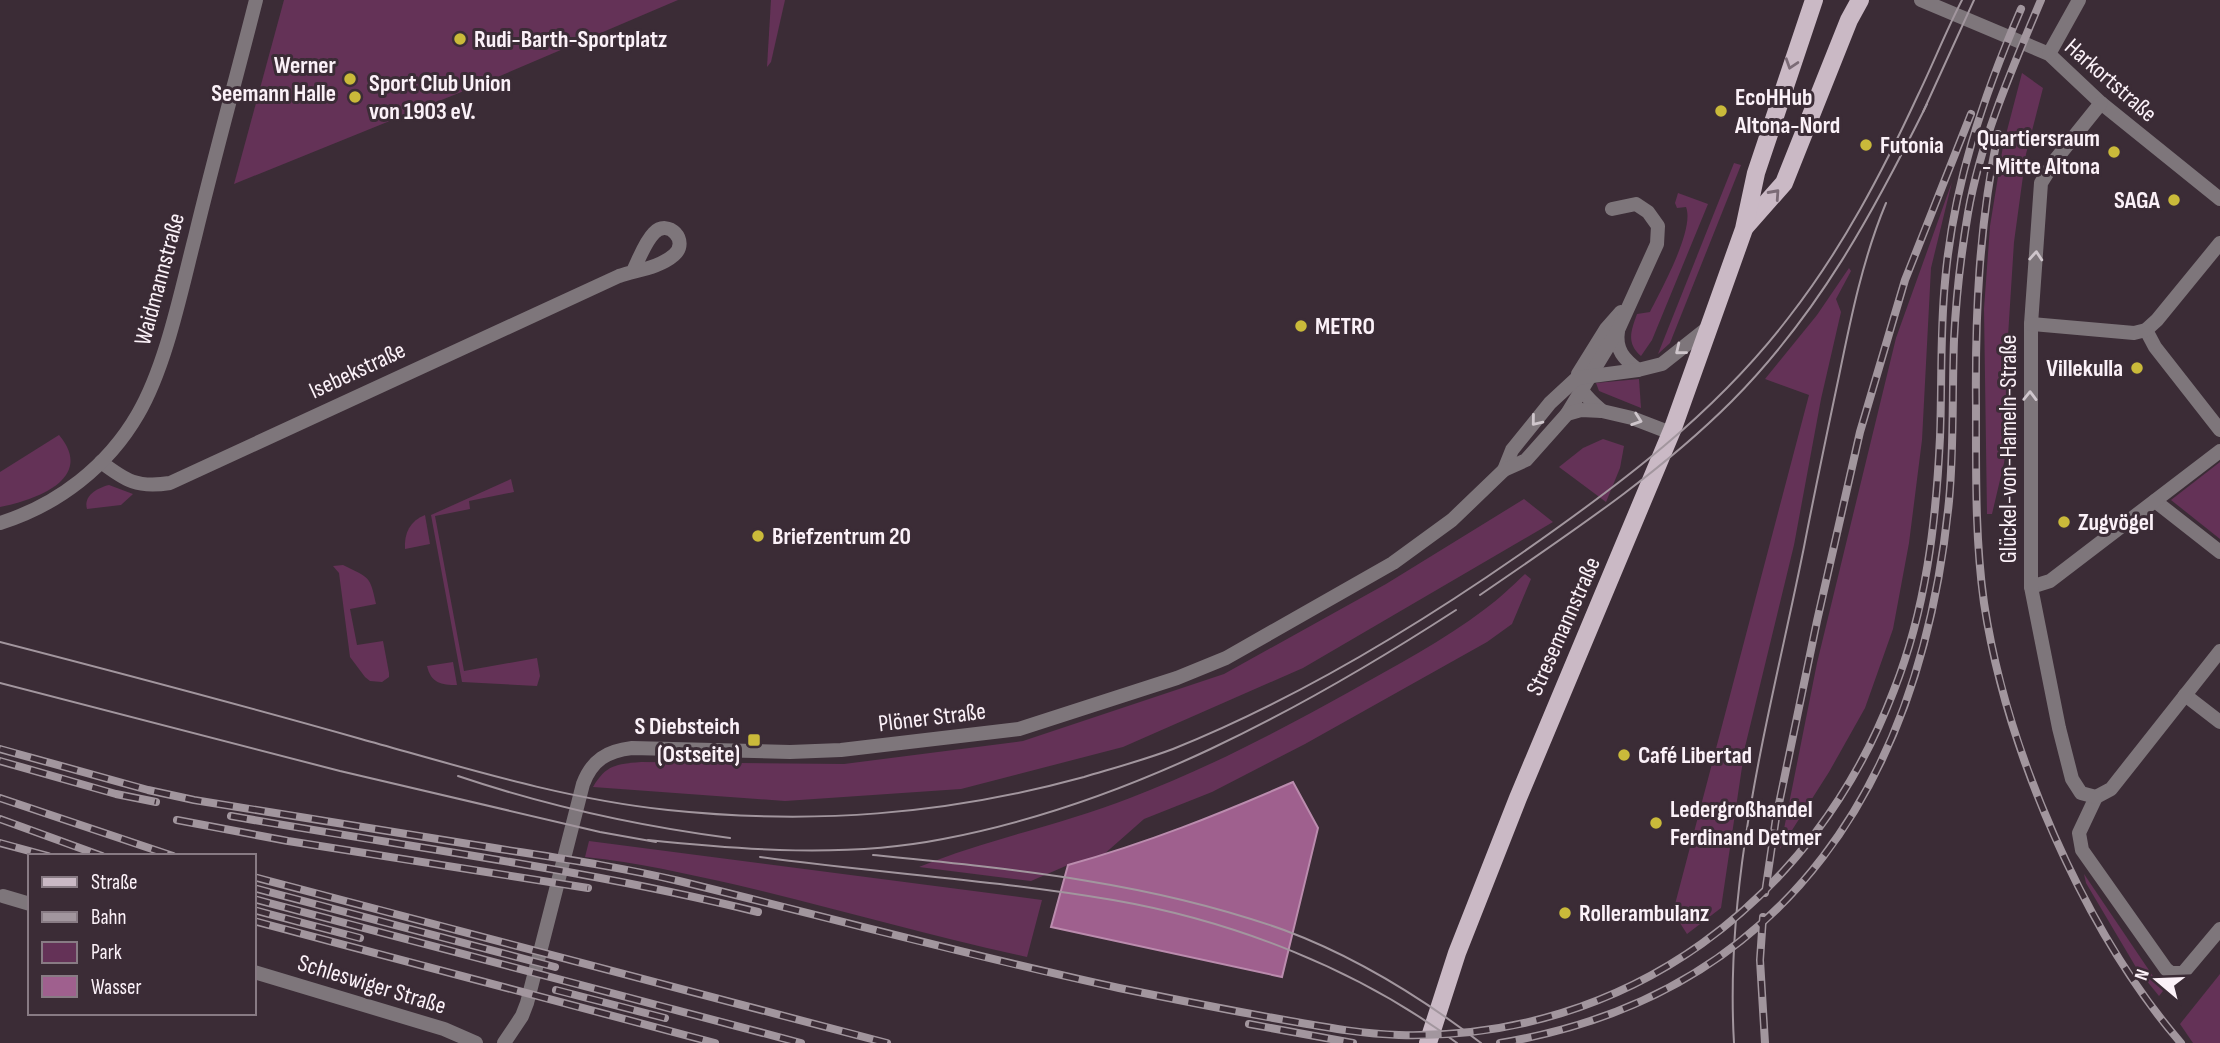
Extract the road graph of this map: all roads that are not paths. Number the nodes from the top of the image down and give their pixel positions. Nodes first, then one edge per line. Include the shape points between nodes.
1 (256, 0) edge
2 (1814, 0) edge
3 (1860, 0) edge
4 (1921, 0) edge
5 (2079, 0) edge
6 (2049, 54) junction
7 (2101, 103) junction
8 (2220, 199) edge
9 (1612, 209) dead end
10 (1744, 229) junction
11 (2220, 243) edge
12 (633, 271) dead end
13 (1629, 303) junction
14 (2031, 324) junction
15 (1710, 326) junction
16 (1618, 330) junction
17 (2146, 330) junction
18 (1638, 370) junction
19 (1584, 381) junction
20 (1602, 411) junction
21 (1567, 414) junction
22 (2220, 430) edge
23 (1671, 433) junction
24 (2220, 451) edge
25 (101, 462) junction
26 (1504, 470) junction
27 (2155, 500) junction
28 (0, 523) edge
29 (2220, 552) edge
30 (2031, 587) junction
31 (2220, 651) edge
32 (2185, 695) junction
33 (2220, 722) edge
34 (2096, 797) junction
35 (3, 896) dead end
36 (28, 903) edge
37 (2220, 929) edge
38 (256, 973) edge
39 (476, 1043) edge
40 (504, 1043) edge
41 (1428, 1043) edge

1 - 25 street, Waidmannstraße via 155,380 134,421
2 -> 10 main road, Stresemannstraße via 1756,173
10 -> 3 main road, Stresemannstraße via 1784,183
4 - 6 street, Harkortstraße
5 - 6 street
6 - 7 street, Harkortstraße
7 - 8 street, Harkortstraße
14 -> 7 street, Glückel-von-Hameln-Straße via 2041,183
9 - 13 street, Plöner Straße via 1636,204 1658,226 1653,254
10 - 15 main road, Stresemannstraße
11 - 17 street
12 - 25 street, Isebekstraße via 170,482 139,484
13 - 16 street, Plöner Straße
13 - 19 street, Plöner Straße via 1580,368
14 - 17 street
30 -> 14 street, Glückel-von-Hameln-Straße
15 -> 18 street via 1668,360
15 - 23 main road, Stresemannstraße
16 - 18 street via 1621,354
16 - 19 street, Plöner Straße
17 - 22 street
18 - 19 street
19 - 20 street
19 - 21 street, Plöner Straße
19 -> 26 street, Plöner Straße via 1550,403 1512,450
20 - 21 street
20 -> 23 street
21 - 26 street, Plöner Straße via 1526,460
23 - 41 main road, Stresemannstraße via 1518,798 1457,953
24 - 27 street
25 - 28 street, Waidmannstraße via 65,493
26 - 40 street, Plöner Straße via 1452,520 1393,563 1226,658 1019,729 841,750 632,748 604,755 587,772 527,1003
27 - 29 street
27 - 30 street via 2050,581
30 - 34 street, Glückel-von-Hameln-Straße via 2072,779 2081,793
31 - 32 street
32 - 33 street
32 - 34 street via 2111,789
34 - 37 street via 2079,833 2082,850 2166,968 2183,974
35 - 36 street
38 - 39 street, Schleswiger Straße via 444,1029

